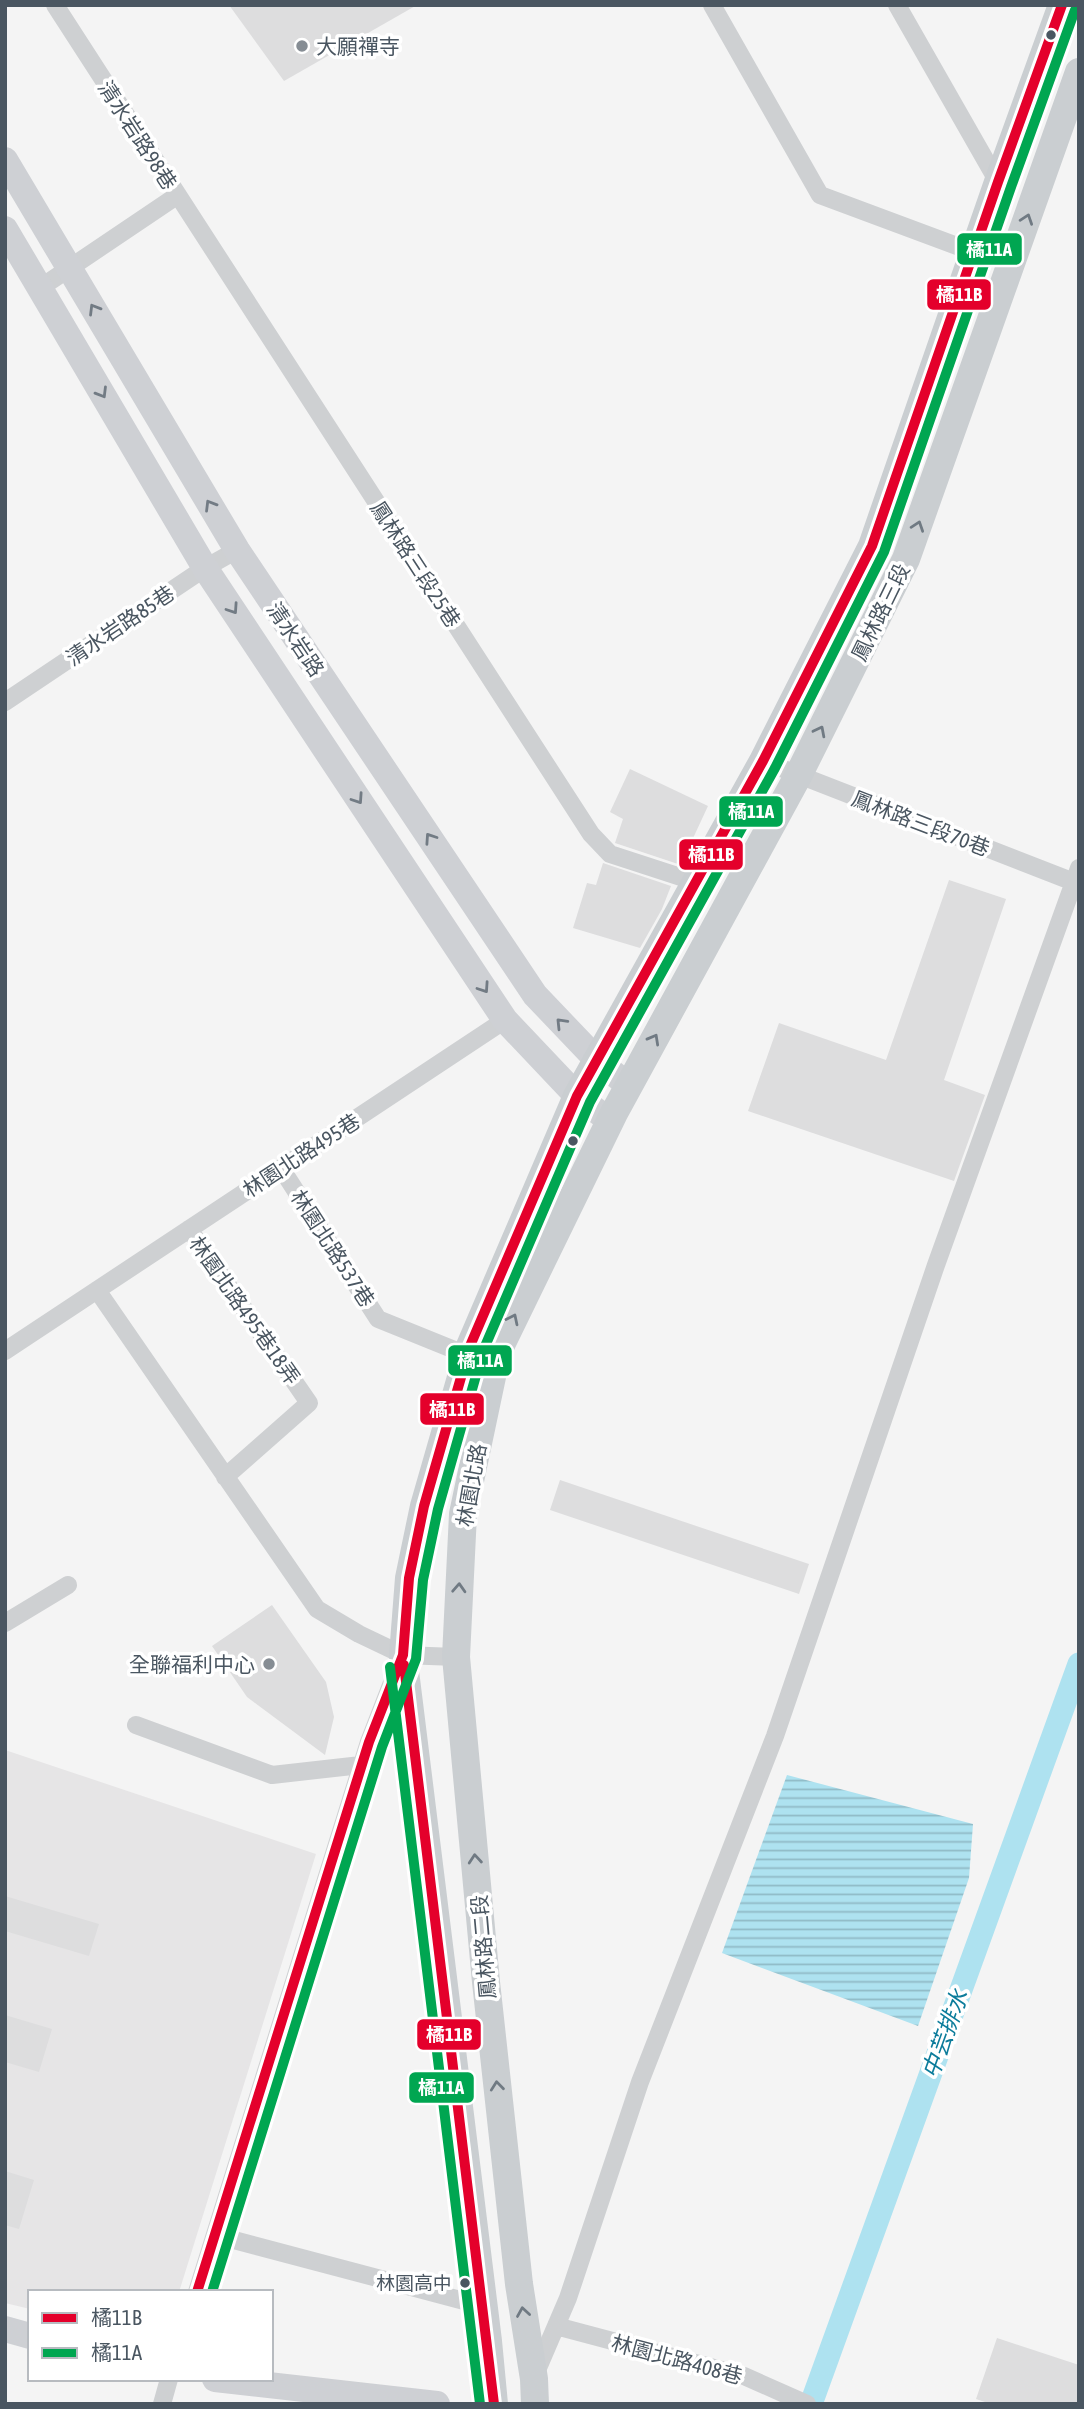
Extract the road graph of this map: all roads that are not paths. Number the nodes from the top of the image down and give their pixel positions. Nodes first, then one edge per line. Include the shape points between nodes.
1 (55, 5) edge
2 (712, 5) edge
3 (897, 5) edge
4 (1062, 5) edge
5 (1079, 72) edge
6 (5, 160) edge
7 (998, 182) junction
8 (178, 195) junction
9 (5, 229) edge
10 (973, 252) junction
11 (70, 269) junction
12 (40, 288) junction
13 (237, 550) junction
14 (205, 568) junction
15 (5, 702) edge
16 (763, 761) junction
17 (798, 776) junction
18 (1077, 878) edge
19 (696, 882) junction
20 (505, 1020) junction
21 (597, 1060) junction
22 (629, 1086) junction
23 (577, 1096) junction
24 (610, 1121) junction
25 (281, 1168) junction
26 (189, 1229) junction
27 (97, 1290) junction
28 (5, 1351) edge
29 (467, 1355) junction
30 (225, 1477) junction
31 (68, 1585) dead end
32 (5, 1623) edge
33 (403, 1655) junction
34 (456, 1657) junction
35 (136, 1725) dead end
36 (361, 1765) junction
37 (215, 2235) junction
38 (198, 2290) edge
39 (483, 2306) junction
40 (556, 2326) junction
41 (5, 2329) edge
42 (28, 2335) edge
43 (168, 2381) edge
44 (233, 2381) edge
45 (534, 2391) edge
46 (802, 2401) edge
47 (162, 2404) edge
48 (437, 2404) edge
49 (494, 2404) edge

1 - 8 street, 清水岩路98巷
2 - 10 street via 820,195
3 - 7 street
4 - 7 main road, 鳳林路三段
17 -> 5 main road, 鳳林路三段 via 906,559
6 - 11 street, 清水岩路
7 - 10 main road, 鳳林路三段
8 - 11 street, 清水岩路98巷
8 - 19 street, 鳳林路三段25巷 via 591,834 610,854
9 - 12 street, 清水岩路
10 - 16 main road, 鳳林路三段 via 872,546
11 - 12 street, 清水岩路98巷
13 -> 11 street, 清水岩路
12 -> 14 street, 清水岩路
13 - 14 street, 清水岩路85巷
21 -> 13 street, 清水岩路 via 535,995
14 - 15 street, 清水岩路85巷
14 -> 20 street, 清水岩路
16 - 17 street, 鳳林路三段70巷
16 - 19 main road, 鳳林路三段
17 - 18 street, 鳳林路三段70巷
22 -> 17 main road, 鳳林路三段
18 - 40 street via 936,1265 775,1736 640,2082
19 - 21 main road, 鳳林路三段
20 - 23 street, 清水岩路
20 - 25 street, 林園北路495巷
21 - 22 street, 清水岩路
21 - 23 main road, 林園北路
22 - 24 main road, 鳳林路三段
23 - 24 street, 清水岩路
23 - 29 main road, 林園北路
34 -> 24 main road, 林園北路 via 463,1514 497,1353
25 - 26 street, 林園北路495巷
25 - 29 street, 林園北路537巷 via 379,1319
26 - 27 street, 林園北路495巷
26 - 30 street, 林園北路495巷18弄 via 309,1403
27 - 28 street, 林園北路495巷
27 - 30 street
29 - 33 main road, 林園北路 via 421,1518 409,1578
30 - 33 street via 317,1609
31 - 32 street
33 - 34 street
33 - 36 street, 林園北路
33 - 39 main road, 鳳林路二段
45 -> 34 main road, 鳳林路二段 via 487,1996
35 - 36 street via 272,1775
36 - 37 street, 林園北路
37 - 38 street, 林園北路
37 - 39 street
39 - 49 main road, 鳳林路二段
40 - 45 street
40 - 46 street, 林園北路408巷 via 744,2376
41 - 42 street
43 - 47 street
44 - 48 street

